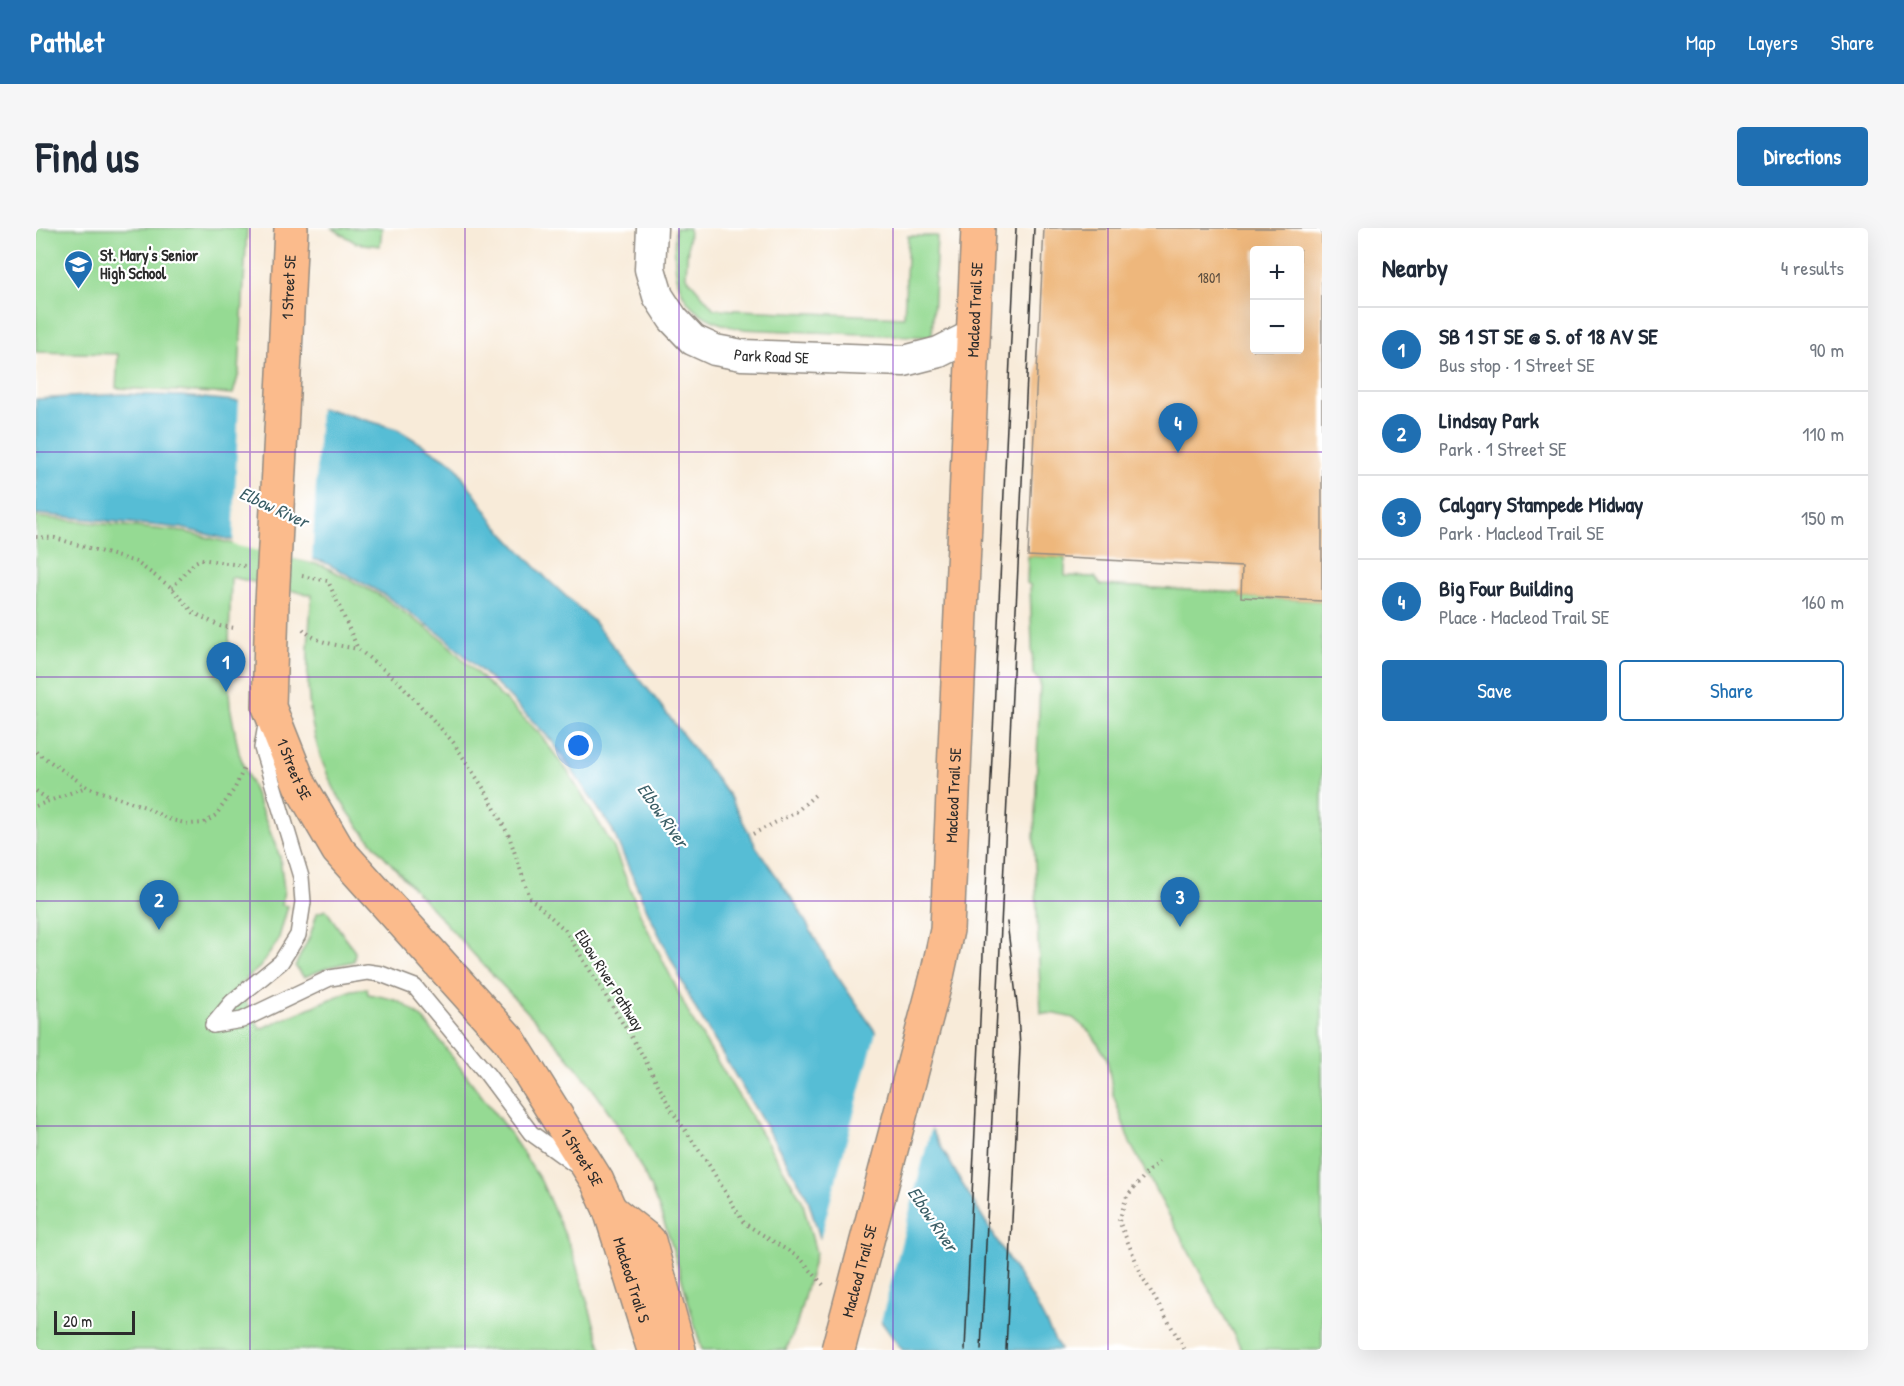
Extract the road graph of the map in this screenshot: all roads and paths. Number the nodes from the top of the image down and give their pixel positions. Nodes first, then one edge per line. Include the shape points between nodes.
1 (291, 228) edge
2 (652, 228) edge
3 (978, 228) edge
4 (973, 335) junction
5 (36, 537) edge
6 (247, 567) dead end
7 (293, 575) dead end
8 (172, 588) junction
9 (235, 628) dead end
10 (303, 629) dead end
11 (358, 649) junction
12 (269, 707) junction
13 (36, 752) edge
14 (248, 759) dead end
15 (87, 787) junction
16 (36, 791) edge
17 (816, 794) dead end
18 (50, 800) junction
19 (36, 806) edge
20 (753, 834) dead end
21 (1159, 1161) dead end
22 (597, 1181) junction
23 (610, 1210) junction
24 (826, 1288) dead end
25 (838, 1349) edge
26 (654, 1350) edge
27 (679, 1350) edge
28 (1185, 1350) edge

1 - 12 main road, 1 Street SE, bridge
2 - 4 street, Park Road SE via 650,269 658,296 693,340 715,350 742,355 904,361 939,352
3 - 4 main road, Macleod Trail SE
4 - 25 main road, Macleod Trail SE, bridge via 946,930
5 - 8 path via 56,538 136,562
6 - 8 path via 201,558
7 - 11 path, Elbow River Pathway via 328,581
8 - 9 path via 194,613 220,626
10 - 11 path via 310,637
11 - 24 path, Elbow River Pathway via 398,681 453,742 509,836 530,898 565,930 644,1056 672,1111 744,1223 801,1259
12 - 22 main road, 1 Street SE via 300,785 338,850 509,1040
12 - 22 lane via 262,748 301,877 303,902 298,935 281,962 232,1002 213,1025 242,1020 330,978 367,972 415,987 531,1133
13 - 15 path
14 - 15 path via 235,788 216,815 196,824 168,819
15 - 18 path
16 - 18 path
17 - 20 path via 796,812
18 - 19 path
21 - 28 path via 1127,1196 1119,1221 1143,1278
22 - 23 main road, 1 Street SE
23 - 26 main road, Macleod Trail S
23 - 27 main road via 649,1241

